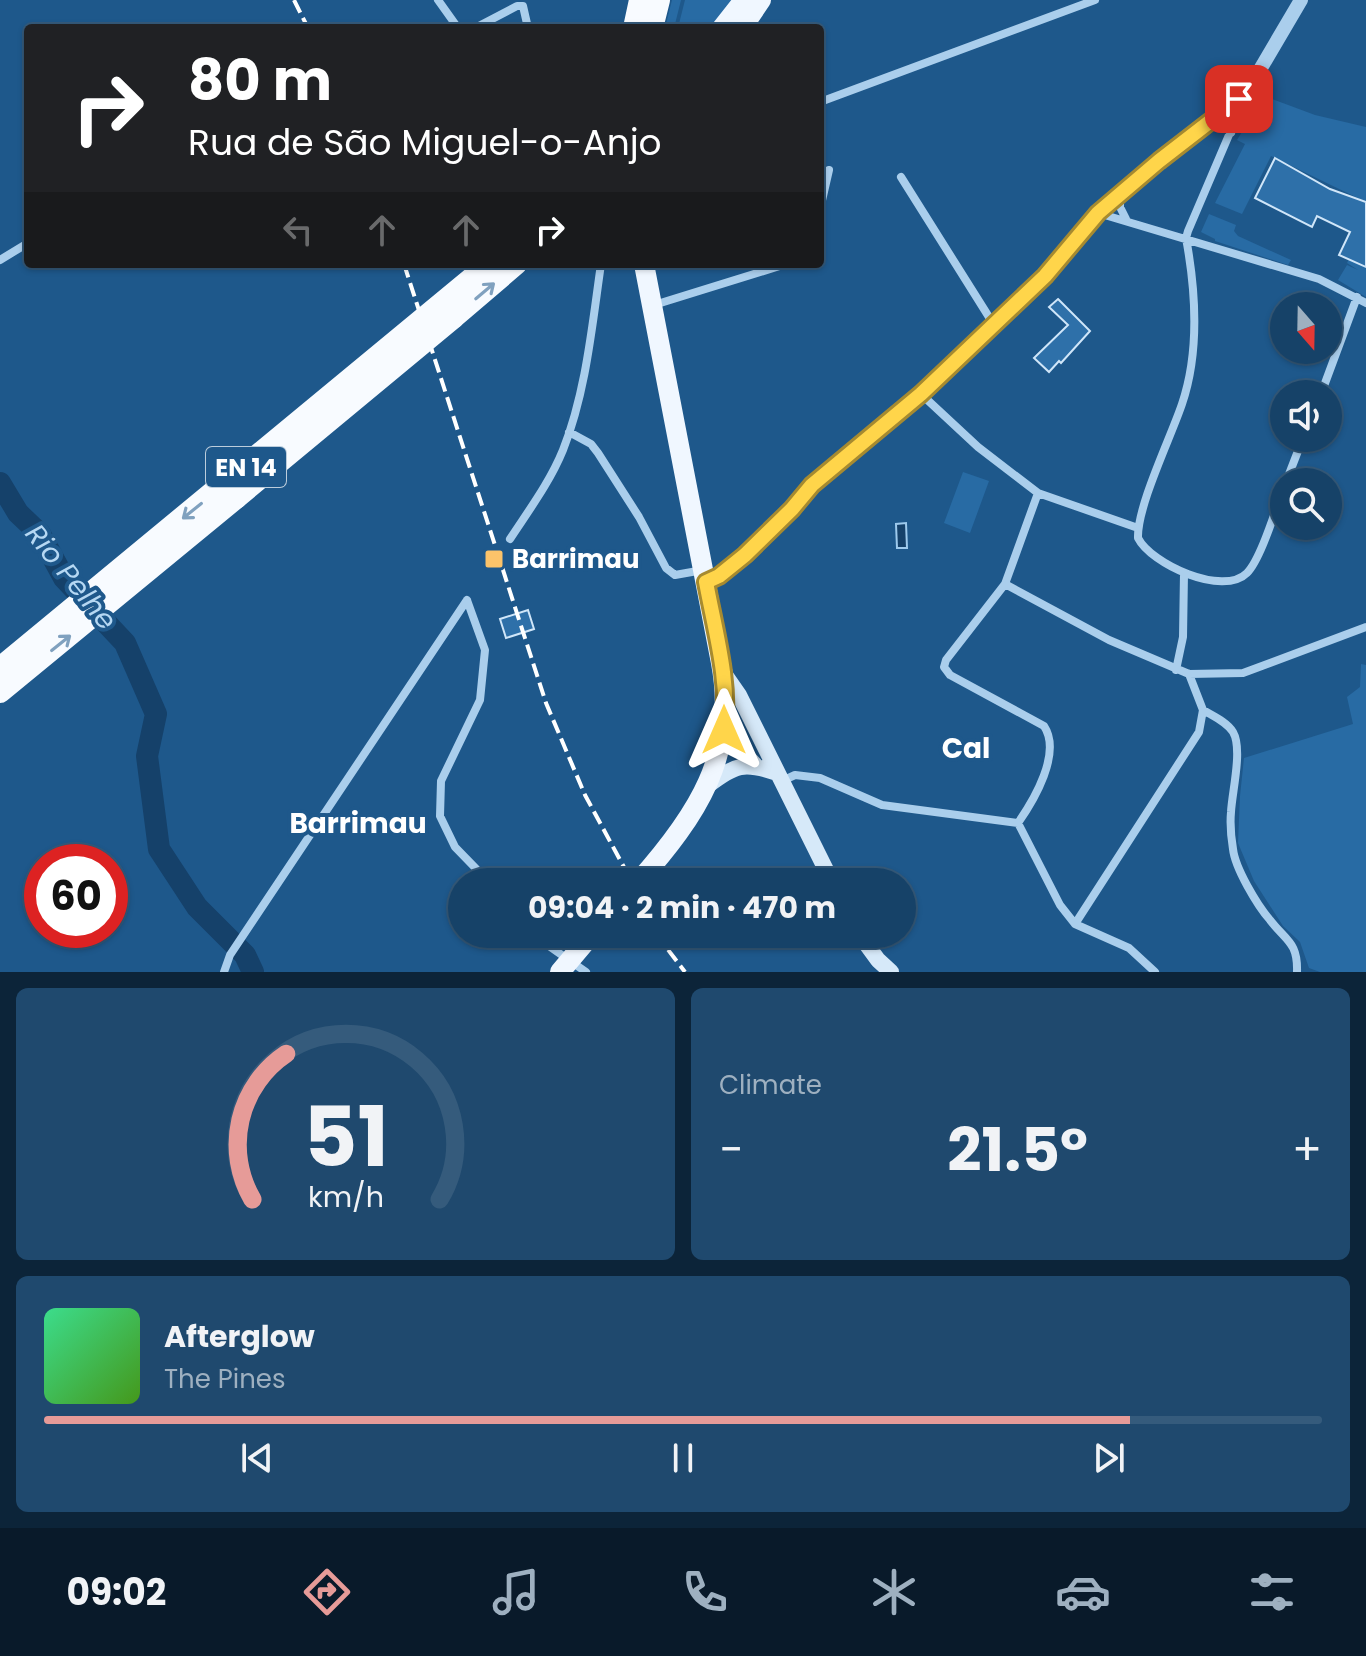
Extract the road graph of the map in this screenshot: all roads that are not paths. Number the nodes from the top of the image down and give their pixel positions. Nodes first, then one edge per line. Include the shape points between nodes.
1 (438, 0) edge
2 (640, 0) edge
3 (659, 0) edge
4 (744, 0) edge
5 (761, 0) edge
6 (1095, 0) edge
7 (1301, 0) edge
8 (455, 24) edge
9 (482, 24) edge
10 (527, 24) edge
11 (635, 24) edge
12 (653, 24) edge
13 (725, 24) edge
14 (745, 24) edge
15 (1248, 90) junction
16 (824, 101) edge
17 (1207, 122) junction
18 (1231, 133) junction
19 (829, 170) dead end
20 (901, 177) dead end
21 (824, 192) edge
22 (1121, 192) junction
23 (1098, 213) junction
24 (1126, 219) junction
25 (1186, 238) junction
26 (24, 245) edge
27 (0, 260) edge
28 (484, 268) edge
29 (511, 268) edge
30 (600, 268) edge
31 (645, 268) edge
32 (650, 268) edge
33 (770, 268) edge
34 (1357, 297) junction
35 (652, 298) junction
36 (1366, 303) edge
37 (994, 325) junction
38 (1326, 380) edge
39 (921, 394) junction
40 (569, 432) junction
41 (1038, 493) junction
42 (1270, 520) edge
43 (1138, 528) junction
44 (510, 539) dead end
45 (1184, 573) junction
46 (705, 576) junction
47 (1005, 584) junction
48 (1366, 627) edge
49 (0, 668) edge
50 (1176, 670) junction
51 (723, 672) junction
52 (1189, 674) junction
53 (0, 692) edge
54 (1203, 710) junction
55 (724, 731) junction
56 (759, 733) junction
57 (755, 765) junction
58 (779, 777) junction
59 (707, 786) junction
60 (1018, 823) junction
61 (475, 868) edge
62 (651, 868) edge
63 (825, 868) edge
64 (1075, 924) junction
65 (551, 948) edge
66 (584, 948) edge
67 (869, 948) edge
68 (572, 968) edge
69 (224, 972) edge
70 (891, 972) edge
71 (1155, 972) edge
72 (1297, 972) edge

1 - 8 street
2 - 11 highway
3 - 12 highway
4 - 13 main road
5 - 14 main road
6 - 16 street
7 - 15 street
9 - 10 street via 523,6
15 - 17 street
15 - 18 street
17 - 18 street via 1222,124
17 - 22 street
18 - 25 street
19 - 21 street
20 - 37 street
22 - 23 street
22 - 24 street
23 - 24 street
23 - 37 street via 1045,276
24 - 25 street
25 - 34 street via 1319,279
25 - 43 street via 1194,313 1190,373
26 - 27 street
28 -> 49 highway, EN 14, bridge
53 -> 29 highway, EN 14, bridge
30 - 40 street
31 - 35 main road
32 - 35 main road
33 - 35 street
34 - 36 street
34 - 38 street
35 - 46 main road
37 - 39 street
39 - 41 street
39 - 46 street via 812,485 745,555 719,576
40 - 44 street via 544,488
40 - 46 street via 598,453 666,568 675,575
41 - 43 street
41 - 47 street
42 - 45 street via 1242,577 1225,580
43 - 45 street via 1138,538 1151,555
45 - 50 street via 1183,637
46 - 51 main road
47 - 50 street
47 - 60 street via 944,667 1048,731 1050,752 1041,784
48 - 52 street via 1243,673
50 - 52 street
51 - 55 main road
51 - 56 main road
52 - 54 street
54 - 64 street via 1199,732
54 - 72 street via 1232,730 1236,740 1233,852 1269,920 1292,942
55 - 56 main road via 741,722
55 - 57 main road
55 - 59 main road
56 - 58 main road
57 - 58 main road
57 - 59 main road via 730,770
58 - 60 street via 820,778 882,805
58 - 63 main road
59 - 62 main road
60 - 64 street
61 - 69 street via 455,847 440,816 441,781 480,700 485,650 467,600 230,955
64 - 71 street via 1129,948
65 - 68 street
66 - 68 main road
67 - 70 main road

